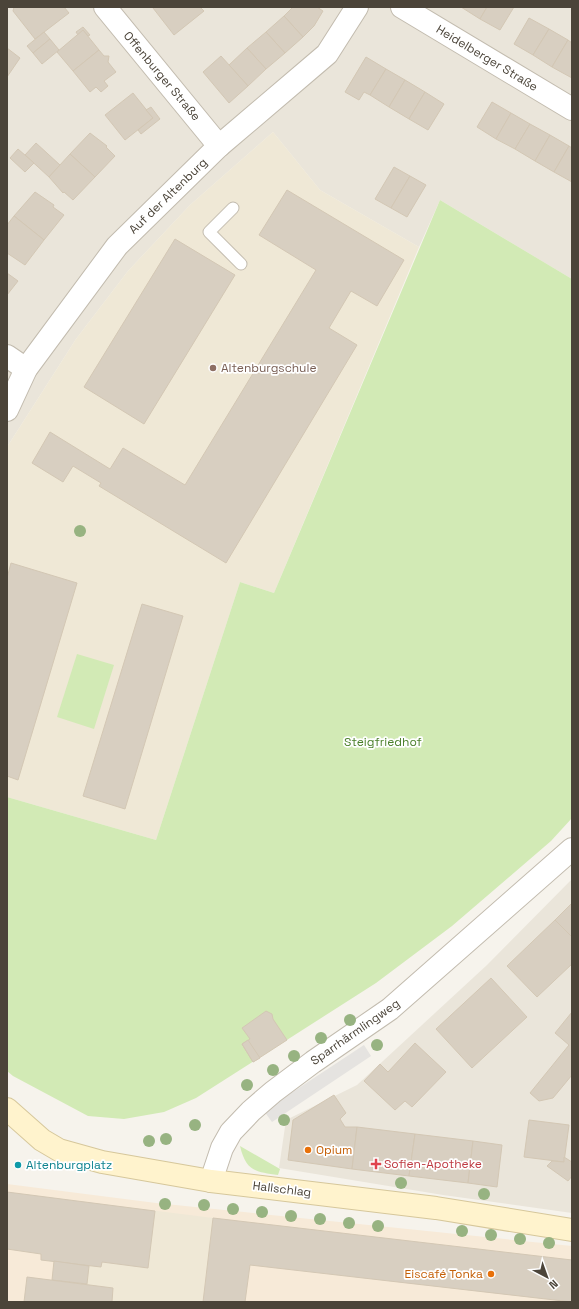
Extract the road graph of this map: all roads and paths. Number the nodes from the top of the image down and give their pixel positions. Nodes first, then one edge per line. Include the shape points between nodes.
1 (105, 7) edge
2 (356, 7) edge
3 (402, 7) edge
4 (572, 109) edge
5 (219, 146) junction
6 (234, 208) dead end
7 (241, 264) dead end
8 (7, 356) edge
9 (26, 369) junction
10 (7, 410) edge
11 (572, 849) edge
12 (7, 1109) edge
13 (211, 1181) junction
14 (572, 1230) edge

1 - 5 street, Offenburger Straße
2 - 5 street, Auf der Altenburg via 327,54
3 - 4 street, Heidelberger Straße
5 - 9 street, Auf der Altenburg via 116,246
6 - 7 lane via 208,232
8 - 9 street
9 - 10 street, Auf der Altenburg
11 - 13 street, Sparrhärmlingweg via 390,1009 313,1062 251,1111 231,1132 222,1148
12 - 13 main road, Hallschlag via 42,1140 58,1150 77,1157
13 - 14 main road, Hallschlag via 436,1208

